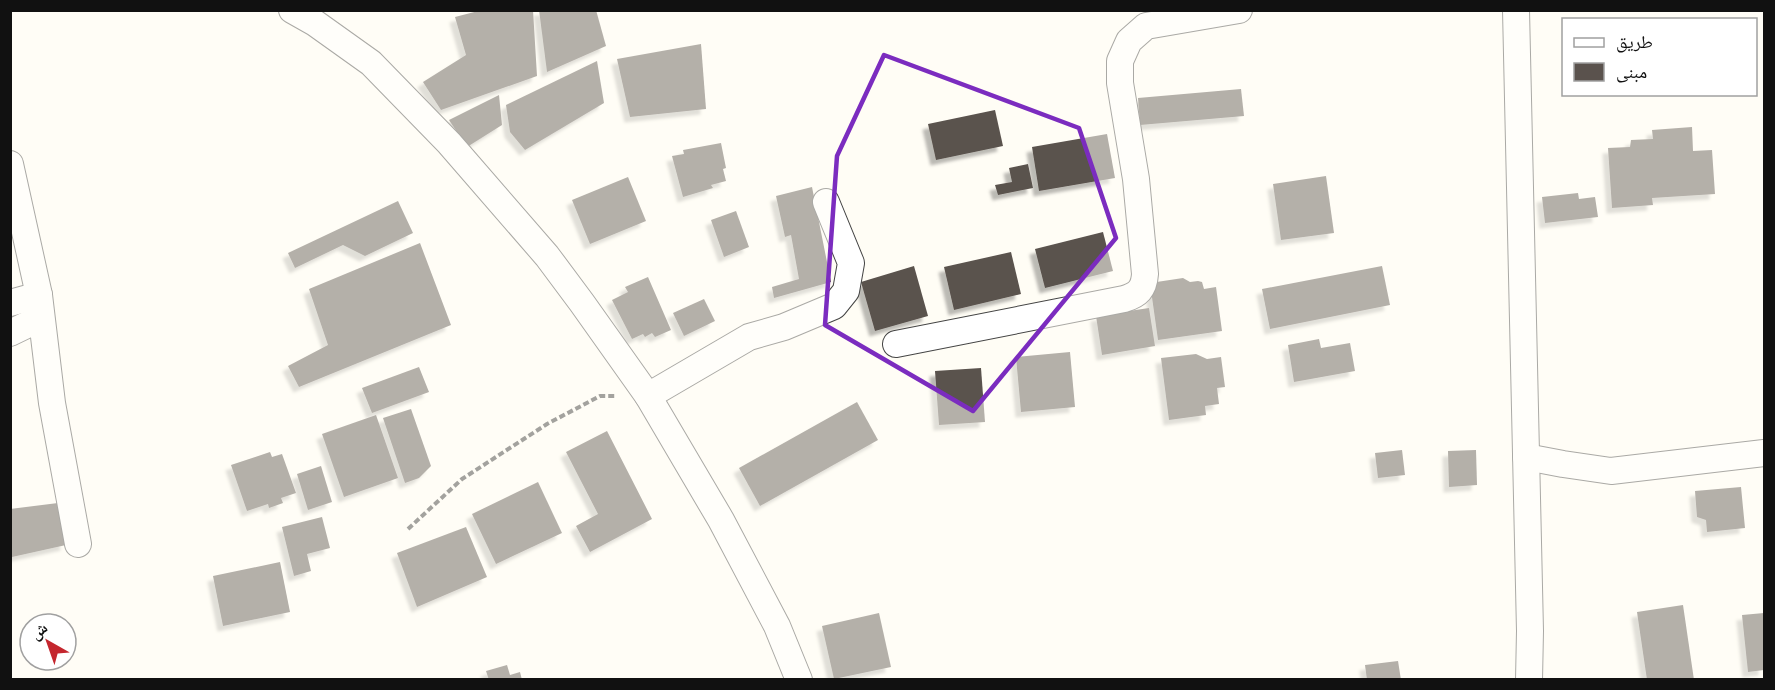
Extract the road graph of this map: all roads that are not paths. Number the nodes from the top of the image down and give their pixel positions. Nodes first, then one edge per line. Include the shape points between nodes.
1 (292, 10) edge
2 (1239, 10) edge
3 (1516, 10) edge
4 (10, 164) edge
5 (826, 202) dead end
6 (10, 303) edge
7 (40, 307) junction
8 (10, 333) edge
9 (896, 344) dead end
10 (648, 396) junction
11 (1764, 453) edge
12 (1526, 457) junction
13 (78, 543) dead end
14 (799, 680) edge
15 (1529, 680) edge

1 - 10 street via 371,63 449,143 547,256
2 - 9 street via 1146,26 1129,41 1120,61 1145,274 1143,288 1136,295
3 - 12 street
4 - 7 street
5 - 10 street via 851,263 846,291 834,306 749,338
6 - 7 street
7 - 8 street
7 - 13 street via 52,403
10 - 14 street via 727,530 777,626
11 - 12 street via 1611,471
12 - 15 street

